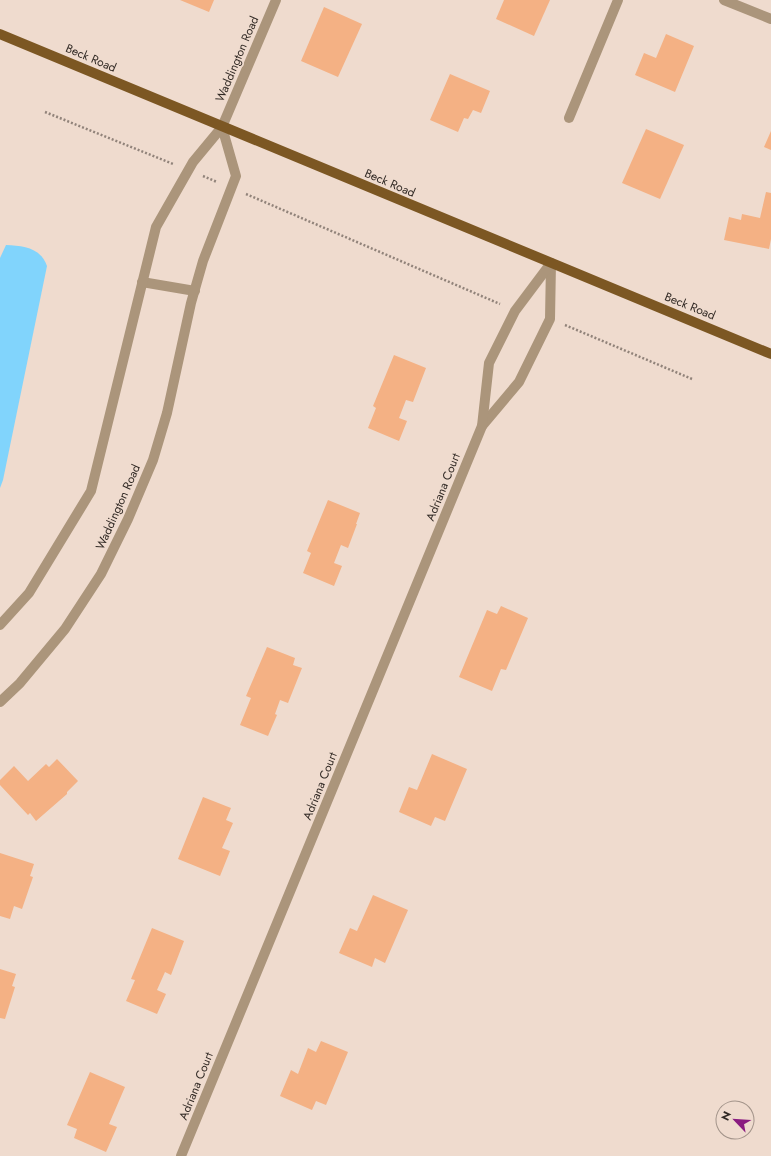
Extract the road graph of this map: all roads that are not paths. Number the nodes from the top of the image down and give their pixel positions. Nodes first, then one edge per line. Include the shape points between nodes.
1 (276, 0) edge
2 (618, 0) edge
3 (724, 0) edge
4 (771, 19) edge
5 (0, 34) edge
6 (569, 118) dead end
7 (222, 127) junction
8 (551, 263) junction
9 (142, 282) junction
10 (195, 291) junction
11 (771, 354) edge
12 (482, 426) junction
13 (0, 625) edge
14 (0, 702) edge
15 (181, 1156) edge

1 - 7 street, Waddington Road
2 - 6 street
3 - 4 street
5 - 7 main road, Beck Road
7 - 8 main road, Beck Road
7 - 9 street, Waddington Road via 193,162 156,227
7 - 10 street, Waddington Road via 236,176 203,261
8 - 11 main road, Beck Road
8 - 12 street, Adriana Court via 515,311 489,363
8 - 12 street, Adriana Court via 550,319 519,382
9 - 10 street
9 - 13 street, Waddington Road via 91,491 29,593
10 - 14 street, Waddington Road via 167,413 153,460 128,519 100,574 65,630 20,683
12 - 15 street, Adriana Court

